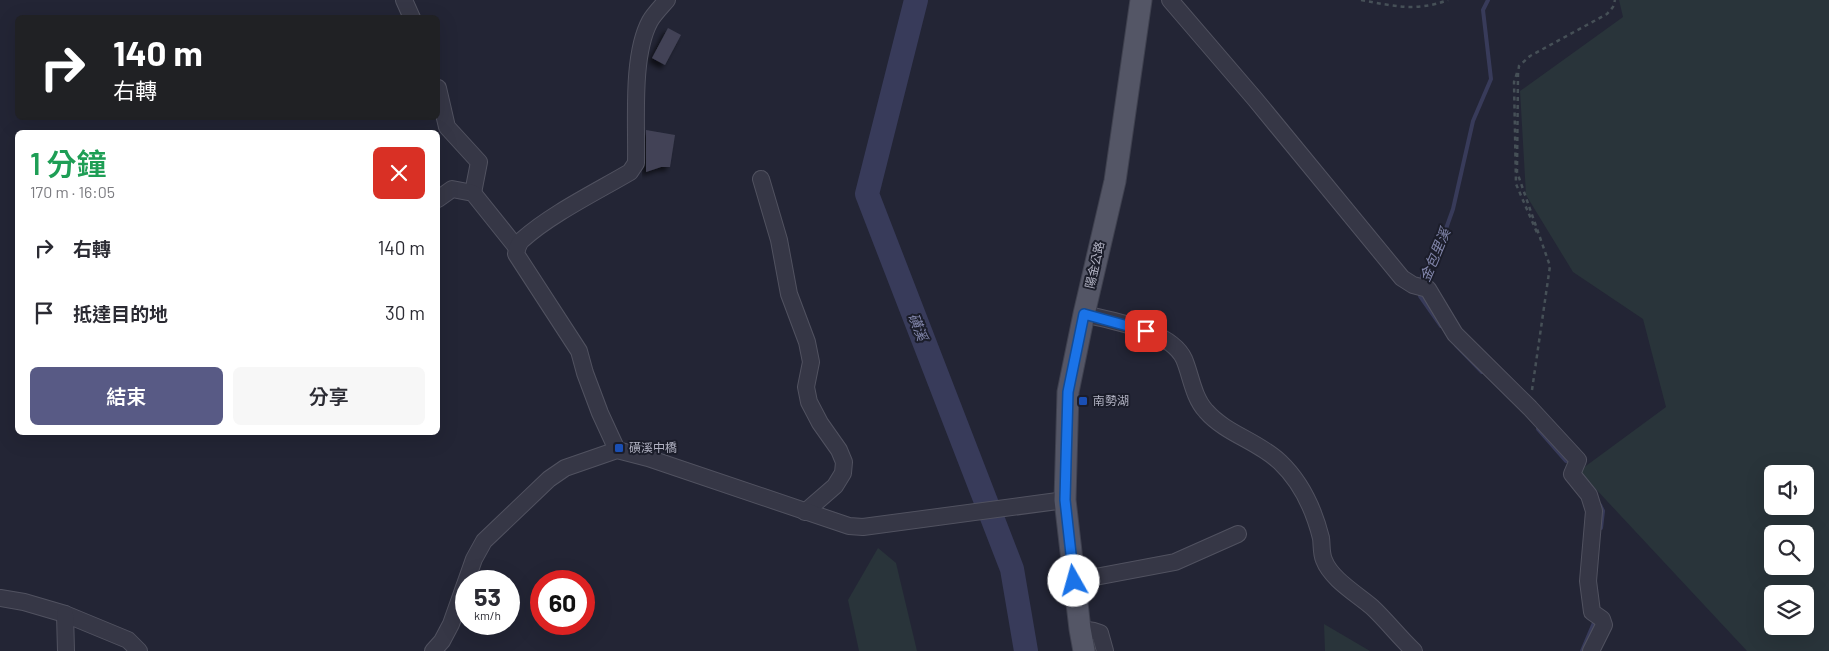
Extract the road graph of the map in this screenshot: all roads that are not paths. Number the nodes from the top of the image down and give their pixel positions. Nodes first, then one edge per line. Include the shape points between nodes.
1 (404, 0) edge
2 (667, 0) edge
3 (1141, 0) edge
4 (1170, 0) edge
5 (411, 15) edge
6 (440, 97) edge
7 (761, 178) dead end
8 (473, 193) junction
9 (440, 198) edge
10 (517, 248) junction
11 (1084, 314) junction
12 (617, 450) junction
13 (1065, 500) junction
14 (806, 512) junction
15 (1238, 534) dead end
16 (1074, 581) junction
17 (0, 598) edge
18 (65, 614) junction
19 (1080, 629) junction
20 (66, 651) edge
21 (139, 651) edge
22 (433, 651) edge
23 (1084, 651) edge
24 (1105, 651) edge
25 (1414, 651) edge
26 (1591, 651) edge

1 - 5 street
2 - 10 street via 650,20 638,60 636,163 630,172 558,215 521,241
3 - 11 main road, 陽金公路 via 1115,181
4 - 26 street via 1402,278 1420,287 1455,334 1531,402 1578,460 1572,474 1589,495 1594,511 1588,581 1597,616 1604,625
6 - 8 street via 447,127 479,162
7 - 14 street via 779,240 789,294 807,342 811,362 806,387 809,402 844,462 843,472 835,486
8 - 9 street via 452,189
8 - 10 street
10 - 12 street via 516,254 579,350 600,413
11 - 13 main road, 陽金公路 via 1068,392
11 - 25 street via 1146,331 1165,338 1177,348 1184,357 1199,401 1206,411 1229,430 1280,462 1302,488 1314,512 1324,560 1336,577 1373,608
12 - 14 street
12 - 22 street via 565,468 549,479 484,541 474,558 452,624
13 - 14 street via 864,527 849,526
13 - 16 main road, 陽金公路
15 - 16 street via 1175,562
16 - 19 main road, 陽金公路
17 - 18 street
18 - 20 street
18 - 21 street via 128,640
19 - 23 main road, 陽金公路
19 - 24 street via 1100,634

